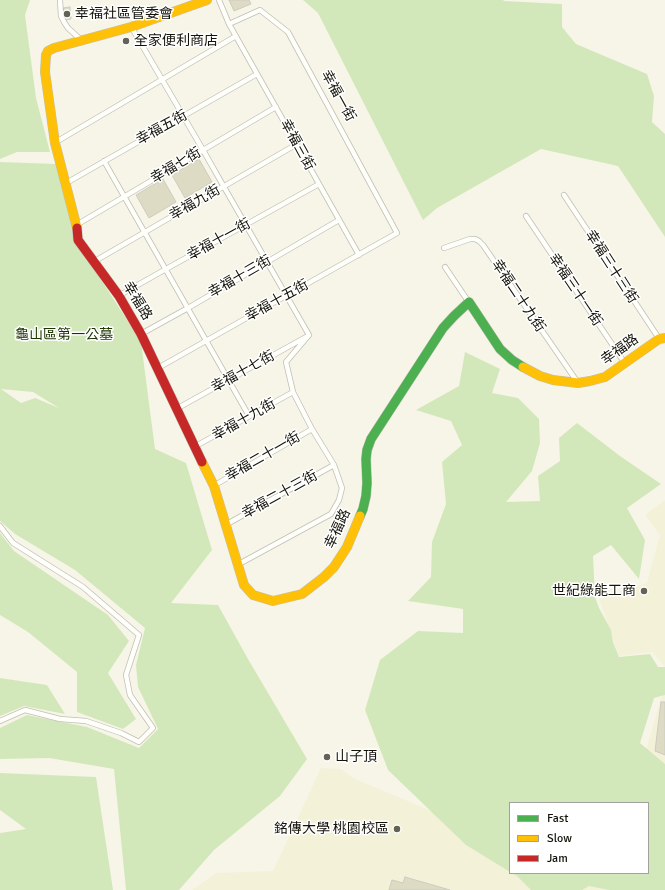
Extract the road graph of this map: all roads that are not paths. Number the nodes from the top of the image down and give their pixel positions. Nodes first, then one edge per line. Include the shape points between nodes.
1 (60, 0) edge
2 (207, 0) edge
3 (219, 0) edge
4 (229, 24) junction
5 (131, 27) junction
6 (236, 36) junction
7 (82, 41) junction
8 (257, 74) junction
9 (162, 80) junction
10 (276, 107) junction
11 (183, 116) junction
12 (55, 143) junction
13 (297, 144) junction
14 (203, 150) junction
15 (104, 161) junction
16 (66, 183) junction
17 (319, 184) junction
18 (224, 187) junction
19 (564, 195) dead end
20 (125, 196) junction
21 (526, 216) dead end
22 (339, 220) junction
23 (77, 224) junction
24 (246, 225) junction
25 (145, 233) junction
26 (397, 233) joint
27 (444, 248) dead end
28 (359, 255) junction
29 (94, 262) junction
30 (267, 262) junction
31 (445, 267) dead end
32 (166, 269) junction
33 (119, 296) junction
34 (286, 296) junction
35 (469, 302) junction
36 (188, 308) junction
37 (141, 334) junction
38 (309, 335) junction
39 (662, 338) edge
40 (207, 341) junction
41 (625, 364) junction
42 (157, 369) junction
43 (229, 380) junction
44 (578, 383) junction
45 (292, 392) junction
46 (176, 409) junction
47 (249, 416) junction
48 (312, 429) junction
49 (195, 447) junction
50 (334, 465) junction
51 (214, 486) junction
52 (226, 525) junction
53 (0, 526) edge
54 (238, 565) junction
55 (0, 721) edge

1 - 7 lane via 64,22
2 - 5 street
3 - 4 lane, 幸福三街
4 - 6 lane, 幸福三街
4 - 26 lane, 幸福一街 via 260,10 288,32
5 - 7 street
5 - 9 lane
6 - 8 lane, 幸福三街
6 - 9 lane
7 - 12 street, 幸福路 via 48,50 46,55 45,72
8 - 10 lane, 幸福三街
8 - 11 lane, 幸福五街
9 - 11 lane
9 - 12 lane
10 - 13 lane, 幸福三街
10 - 14 lane, 幸福七街
11 - 14 lane
11 - 15 lane, 幸福五街
12 - 16 street, 幸福路
13 - 17 lane, 幸福三街
13 - 18 lane, 幸福九街
14 - 18 lane
14 - 20 lane, 幸福七街
15 - 16 lane, 幸福五街
15 - 20 lane
16 - 23 street, 幸福路
17 - 22 lane, 幸福三街
17 - 24 lane, 幸福十一街
18 - 24 lane
18 - 25 lane, 幸福九街
19 - 39 lane, 幸福三十三街
20 - 23 lane, 幸福七街
20 - 25 lane
21 - 41 lane, 幸福三十一街
22 - 28 lane, 幸福三街
22 - 30 lane, 幸福十三街
23 - 29 street, 幸福路 via 78,240
24 - 30 lane
24 - 32 lane, 幸福十一街
25 - 29 lane, 幸福九街
25 - 32 lane
26 - 28 lane, 幸福十五街
27 - 44 lane, 幸福二十九街 via 470,239 475,239 483,245
28 - 34 lane, 幸福十五街
29 - 33 street, 幸福路
30 - 34 lane
30 - 36 lane, 幸福十三街
31 - 35 lane
32 - 33 lane, 幸福十一街
32 - 36 lane
33 - 37 street, 幸福路
34 - 38 lane
34 - 40 lane, 幸福十五街
35 - 44 street, 幸福路 via 500,349 512,360 540,376
35 - 54 street, 幸福路 via 443,328 371,439 367,450 367,483 363,509 347,547 334,567 302,594 273,601 253,595 244,585
36 - 37 lane, 幸福十三街
36 - 40 lane
37 - 42 street, 幸福路
38 - 43 lane, 幸福十七街
38 - 45 lane via 286,362
39 - 41 street, 幸福路
40 - 42 lane, 幸福十五街
40 - 43 lane
41 - 44 street, 幸福路 via 605,377
42 - 46 street, 幸福路
43 - 46 lane, 幸福十七街
43 - 47 lane
45 - 47 lane, 幸福十九街
45 - 48 lane
46 - 49 street, 幸福路
47 - 49 lane, 幸福十九街
48 - 50 lane
48 - 51 lane, 幸福二十一街
49 - 51 street, 幸福路
50 - 52 lane, 幸福二十三街
50 - 54 lane via 342,488 331,514
51 - 52 street, 幸福路
52 - 54 street, 幸福路
53 - 55 lane via 13,543 82,587 139,635 126,675 130,695 153,728 139,742 86,721 60,719 25,710

